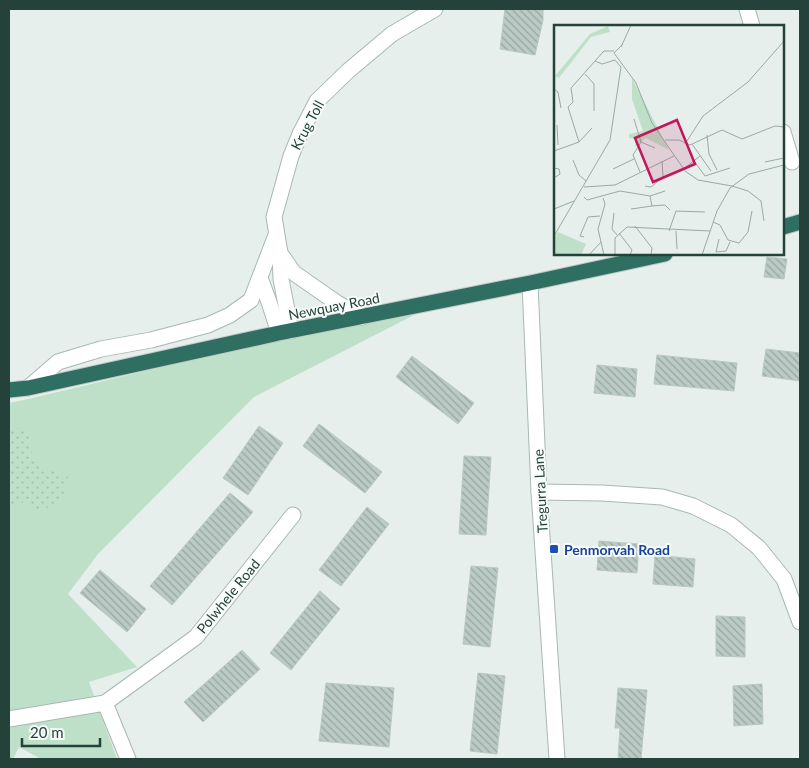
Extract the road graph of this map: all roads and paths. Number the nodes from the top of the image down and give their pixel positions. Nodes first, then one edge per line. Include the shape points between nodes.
1 (435, 9) edge
2 (747, 9) edge
3 (418, 13) edge
4 (752, 25) edge
5 (784, 135) edge
6 (792, 162) dead end
7 (800, 222) edge
8 (784, 227) edge
9 (276, 235) junction
10 (280, 253) junction
11 (660, 255) edge
12 (260, 278) junction
13 (530, 283) junction
14 (362, 317) junction
15 (285, 332) junction
16 (28, 388) junction
17 (9, 390) edge
18 (539, 492) junction
19 (294, 515) dead end
20 (800, 622) edge
21 (106, 702) junction
22 (9, 719) edge
23 (128, 759) edge
24 (557, 759) edge

1 - 3 street, Krug Toll
2 - 4 street
3 - 9 street, Krug Toll via 317,101 300,134 283,182 274,217
5 - 6 street
7 - 8 highway
9 - 10 street
9 - 12 street
10 - 14 street via 294,274
10 - 15 street
11 - 13 highway, Newquay Road
12 - 15 street
12 - 16 street via 251,300 230,315 208,325 58,362
13 - 14 highway, Newquay Road
13 - 18 street, Tregurra Lane
14 - 15 highway, Newquay Road
15 - 16 highway, Newquay Road
16 - 17 highway, Newquay Road
18 - 20 street via 602,492 662,497 694,506 731,525 759,548 784,579
18 - 24 street, Tregurra Lane
19 - 21 street, Polwhele Road via 196,636
21 - 22 street
21 - 23 street

